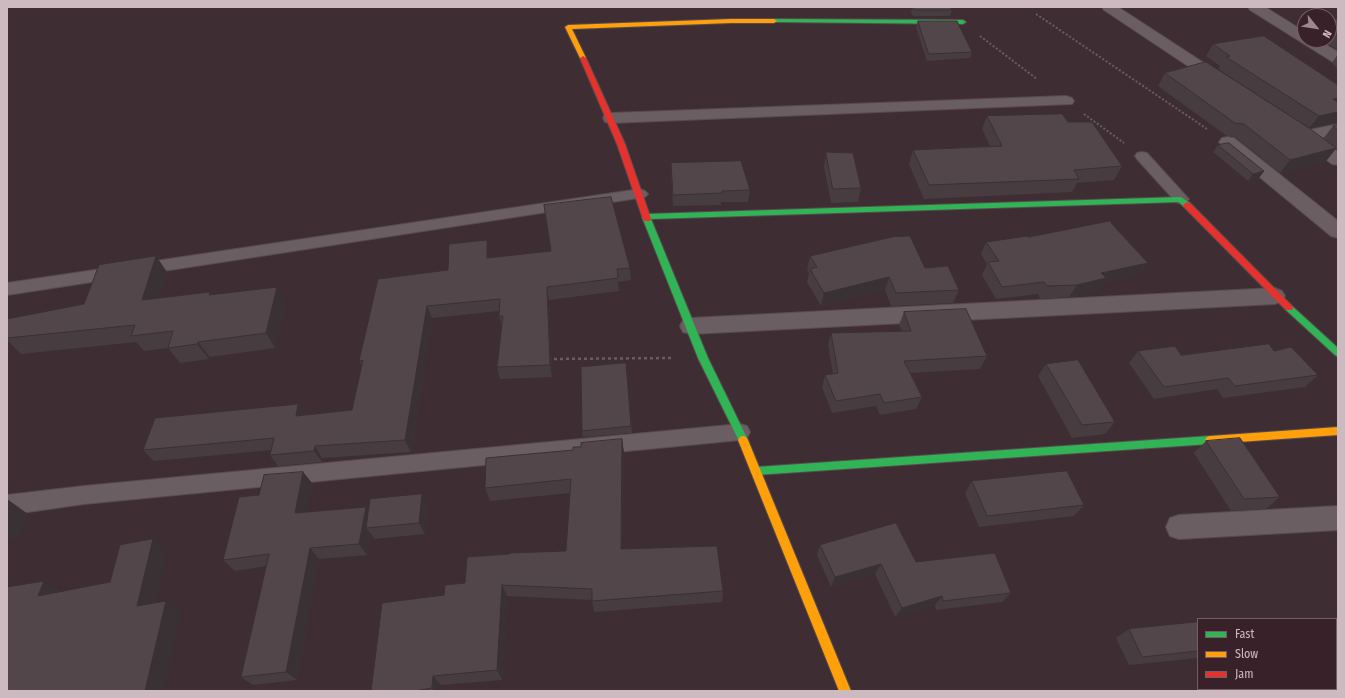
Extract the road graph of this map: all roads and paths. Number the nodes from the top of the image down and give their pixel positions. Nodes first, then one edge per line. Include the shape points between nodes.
1 (1109, 7) edge
2 (1255, 7) edge
3 (1036, 14) dead end
4 (963, 22) dead end
5 (1297, 33) edge
6 (1321, 48) edge
7 (1338, 59) edge
8 (1234, 89) edge
9 (1066, 101) dead end
10 (611, 118) junction
11 (1338, 129) edge
12 (1228, 142) joint
13 (1142, 156) dead end
14 (1338, 160) edge
15 (640, 194) junction
16 (1181, 199) junction
17 (646, 217) junction
18 (1338, 231) edge
19 (7, 289) edge
20 (1275, 296) junction
21 (691, 326) junction
22 (1338, 353) edge
23 (548, 358) edge
24 (704, 358) junction
25 (1338, 431) edge
26 (740, 432) junction
27 (756, 471) junction
28 (7, 505) edge
29 (1338, 518) edge
30 (1179, 527) dead end
31 (845, 691) edge

1 - 8 street
2 - 5 street
3 - 12 path
4 - 10 street via 730,21 568,27
6 - 7 street
9 - 10 street
10 - 15 street
11 - 14 street via 1299,132
12 - 18 street
13 - 16 lane
15 - 17 street
15 - 19 lane
16 - 17 street
16 - 20 street
17 - 21 street
20 - 21 street
20 - 22 street
21 - 24 street
23 - 24 path
24 - 26 street
25 - 27 street
26 - 27 street
26 - 28 lane via 84,495
27 - 31 street
29 - 30 street

